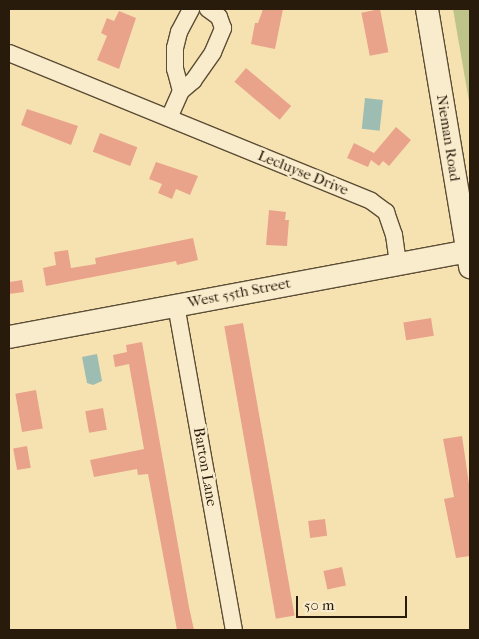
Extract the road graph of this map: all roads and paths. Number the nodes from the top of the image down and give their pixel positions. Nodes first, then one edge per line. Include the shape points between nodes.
1 (191, 9) edge
2 (208, 9) edge
3 (427, 9) edge
4 (9, 53) edge
5 (180, 91) junction
6 (169, 118) junction
7 (469, 257) edge
8 (398, 262) junction
9 (176, 305) junction
10 (9, 337) edge
11 (234, 630) edge

1 - 5 street via 175,48
2 - 5 street via 220,18 223,28 213,52 193,81
3 - 7 street, Nieman Road
4 - 6 street, Lecluyse Drive
5 - 6 street
6 - 8 street, Lecluyse Drive via 371,200 386,212
7 - 8 street, West 55th Street
8 - 9 street, West 55th Street
9 - 10 street, West 55th Street
9 - 11 street, Barton Lane

